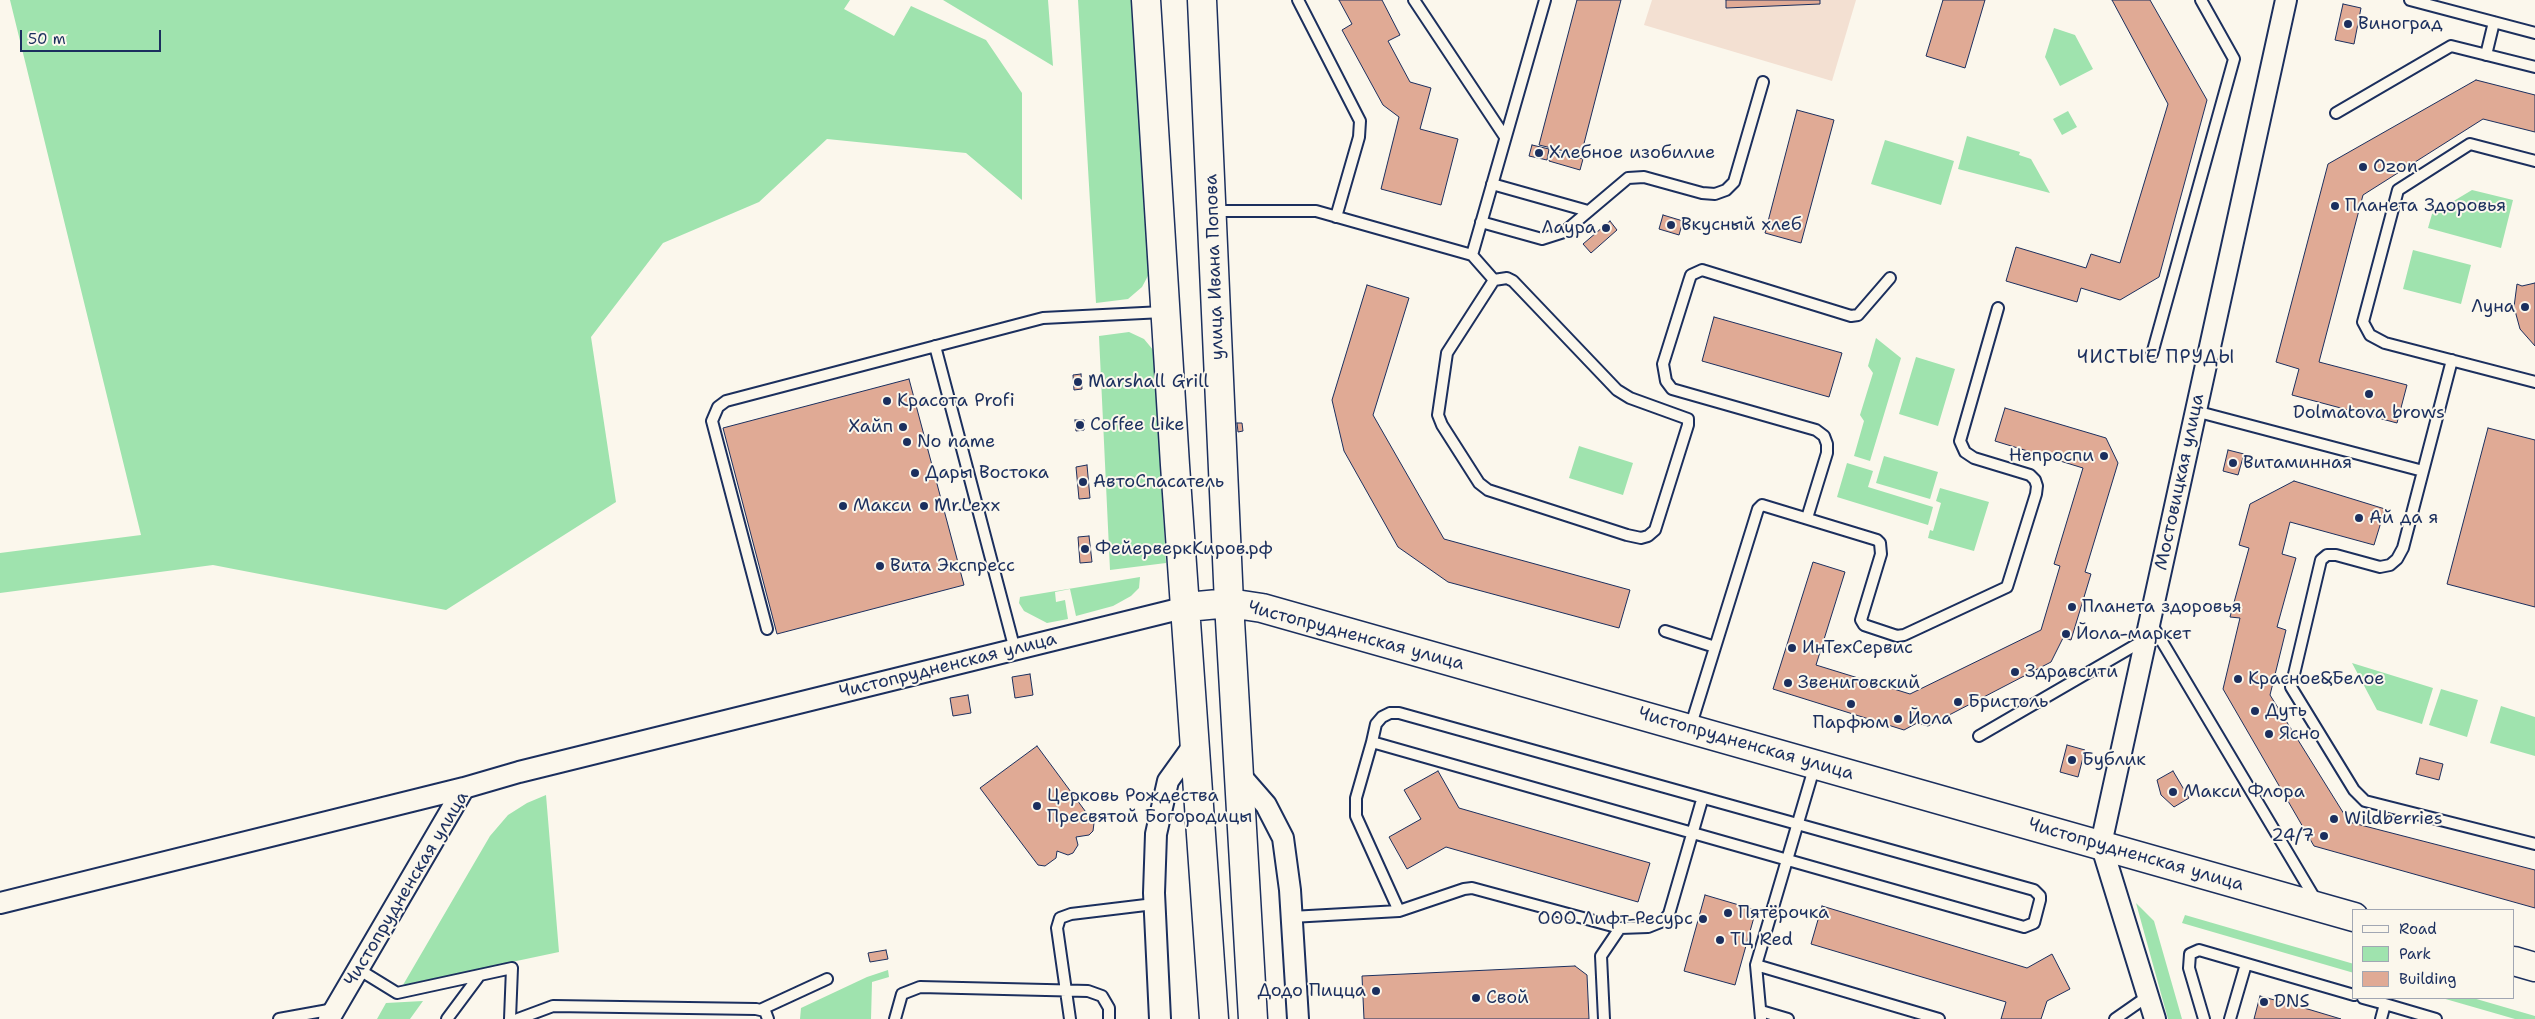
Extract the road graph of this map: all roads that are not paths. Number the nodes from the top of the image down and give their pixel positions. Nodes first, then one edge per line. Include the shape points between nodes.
1 (1146, 0) edge
2 (1202, 0) edge
3 (1298, 0) edge
4 (1414, 0) edge
5 (1545, 0) edge
6 (2201, 0) edge
7 (2286, 0) edge
8 (2410, 0) edge
9 (2494, 22) junction
10 (2535, 33) edge
11 (2486, 55) junction
12 (2535, 67) edge
13 (1763, 82) dead end
14 (2336, 113) dead end
15 (1505, 137) junction
16 (2535, 161) edge
17 (1492, 184) junction
18 (1212, 211) junction
19 (1588, 211) junction
20 (1336, 217) junction
21 (1481, 222) junction
22 (1472, 255) junction
23 (1890, 278) dead end
24 (1494, 280) junction
25 (1998, 308) dead end
26 (1165, 312) junction
27 (935, 346) junction
28 (2152, 354) dead end
29 (2452, 360) junction
30 (2535, 382) edge
31 (2195, 412) junction
32 (2423, 471) junction
33 (1807, 518) junction
34 (1229, 603) junction
35 (1187, 607) junction
36 (767, 629) dead end
37 (2149, 630) junction
38 (1665, 631) dead end
39 (1715, 647) junction
40 (1015, 650) junction
41 (1690, 728) junction
42 (1979, 736) dead end
43 (1196, 742) junction
44 (1372, 742) junction
45 (1816, 764) junction
46 (1239, 774) junction
47 (464, 788) junction
48 (1702, 800) junction
49 (1797, 825) junction
50 (1693, 833) junction
51 (2101, 844) junction
52 (2535, 844) edge
53 (1787, 860) junction
54 (0, 903) edge
55 (1154, 904) junction
56 (2321, 908) junction
57 (1399, 912) junction
58 (2352, 916) edge
59 (1291, 917) junction
60 (1620, 928) junction
61 (2515, 961) edge
62 (2246, 964) junction
63 (1756, 965) junction
64 (2535, 967) edge
65 (358, 969) junction
66 (479, 976) junction
67 (828, 979) dead end
68 (1066, 991) junction
69 (2352, 994) edge
70 (2148, 996) junction
71 (2367, 999) edge
72 (2385, 1004) junction
73 (762, 1009) junction
74 (332, 1014) edge
75 (1761, 1015) edge
76 (279, 1019) edge
77 (447, 1019) edge
78 (510, 1019) edge
79 (518, 1019) edge
80 (768, 1019) edge
81 (895, 1019) edge
82 (1070, 1019) edge
83 (1109, 1019) edge
84 (1160, 1019) edge
85 (1214, 1019) edge
86 (1253, 1019) edge
87 (1298, 1019) edge
88 (1604, 1019) edge
89 (1788, 1019) edge
90 (1938, 1019) edge
91 (2115, 1019) edge
92 (2154, 1019) edge
93 (2204, 1019) edge
94 (2230, 1019) edge
95 (2381, 1019) edge
96 (2436, 1019) edge

1 - 26 main road
2 - 18 main road, улица Ивана Попова
3 - 20 lane via 1360,121 1359,136
4 - 15 lane
5 - 15 lane
6 - 28 lane via 2234,59
7 - 31 street, Мостовицкая улица
8 - 9 lane
9 - 10 lane
9 - 11 lane
11 - 12 lane
11 - 14 lane via 2451,46
13 - 19 lane via 1734,182 1726,190 1702,194 1635,177 1621,183
15 - 17 lane
16 - 29 lane via 2470,144 2398,190 2363,322 2370,335 2385,343
17 - 19 lane
17 - 21 lane
18 - 20 lane via 1316,211
18 - 34 main road, улица Ивана Попова
19 - 21 lane via 1564,232 1542,239
20 - 22 lane
21 - 22 lane
22 - 24 lane
23 - 33 lane via 1858,315 1851,316 1702,270 1691,275 1663,364 1666,381 1672,389 1816,430 1824,436 1827,453
24 - 24 lane via 1507,278 1513,281 1623,394 1688,419 1655,530 1648,536 1628,535 1488,490 1479,483 1442,425 1438,416 1447,353
25 - 33 lane via 1960,441 1965,452 1974,458 2030,475 2036,480 2036,494 2006,587 1904,635 1897,636 1864,625 1861,620 1881,554 1880,543
26 - 27 lane via 1043,318
26 - 35 main road
27 - 36 lane via 726,401 714,413 712,421
27 - 40 lane
29 - 30 lane
29 - 32 lane
31 - 32 lane
31 - 37 street, Мостовицкая улица
32 - 52 lane via 2403,548 2397,559 2380,567 2336,555 2327,555 2321,560 2290,687 2354,790 2365,801
33 - 39 lane via 1764,505 1759,507
34 - 35 main road, Чистопрудненская улица
34 - 41 main road, Чистопрудненская улица via 1262,608
34 - 46 main road, улица Ивана Попова
35 - 40 street, Чистопрудненская улица
35 - 43 main road
37 - 42 lane
37 - 51 street, Мостовицкая улица
37 - 56 lane
38 - 39 lane
39 - 41 lane
40 - 47 street, Чистопрудненская улица
41 - 45 main road, Чистопрудненская улица
43 - 55 street via 1168,781 1156,834
43 - 85 main road
44 - 48 lane via 1376,724 1382,717 1399,713
44 - 50 lane
44 - 57 lane via 1356,798 1356,816
45 - 49 lane
45 - 51 main road, Чистопрудненская улица
46 - 59 street via 1266,805 1283,838
46 - 86 main road, улица Ивана Попова
47 - 54 street
47 - 65 street, Чистопрудненская улица
48 - 49 lane
48 - 50 lane
49 - 53 lane
49 - 53 lane via 2034,890 2040,900 2034,923 2024,927
50 - 53 lane
50 - 60 lane via 1669,914 1663,921 1648,927
51 - 56 main road, Чистопрудненская улица
51 - 70 street, Мостовицкая улица
53 - 63 lane
55 - 68 lane via 1060,918 1057,928
55 - 84 street
56 - 58 main road, Чистопрудненская улица
57 - 59 lane
57 - 60 lane via 1472,888
59 - 87 street
60 - 88 lane via 1601,956
61 - 64 main road
62 - 69 lane
62 - 93 lane via 2199,950 2190,954 2188,968
62 - 94 lane
63 - 75 lane
63 - 90 lane
65 - 66 lane via 397,993
65 - 74 street, Чистопрудненская улица
66 - 77 lane
66 - 78 lane via 512,968
67 - 73 lane
68 - 81 lane via 920,987 902,994
68 - 82 lane
68 - 83 lane via 1088,991 1102,996 1109,1008
70 - 91 lane
70 - 92 street, Мостовицкая улица
71 - 72 lane
72 - 95 lane
72 - 96 lane
73 - 79 lane via 553,1006
73 - 80 lane
74 - 76 lane
75 - 89 lane

